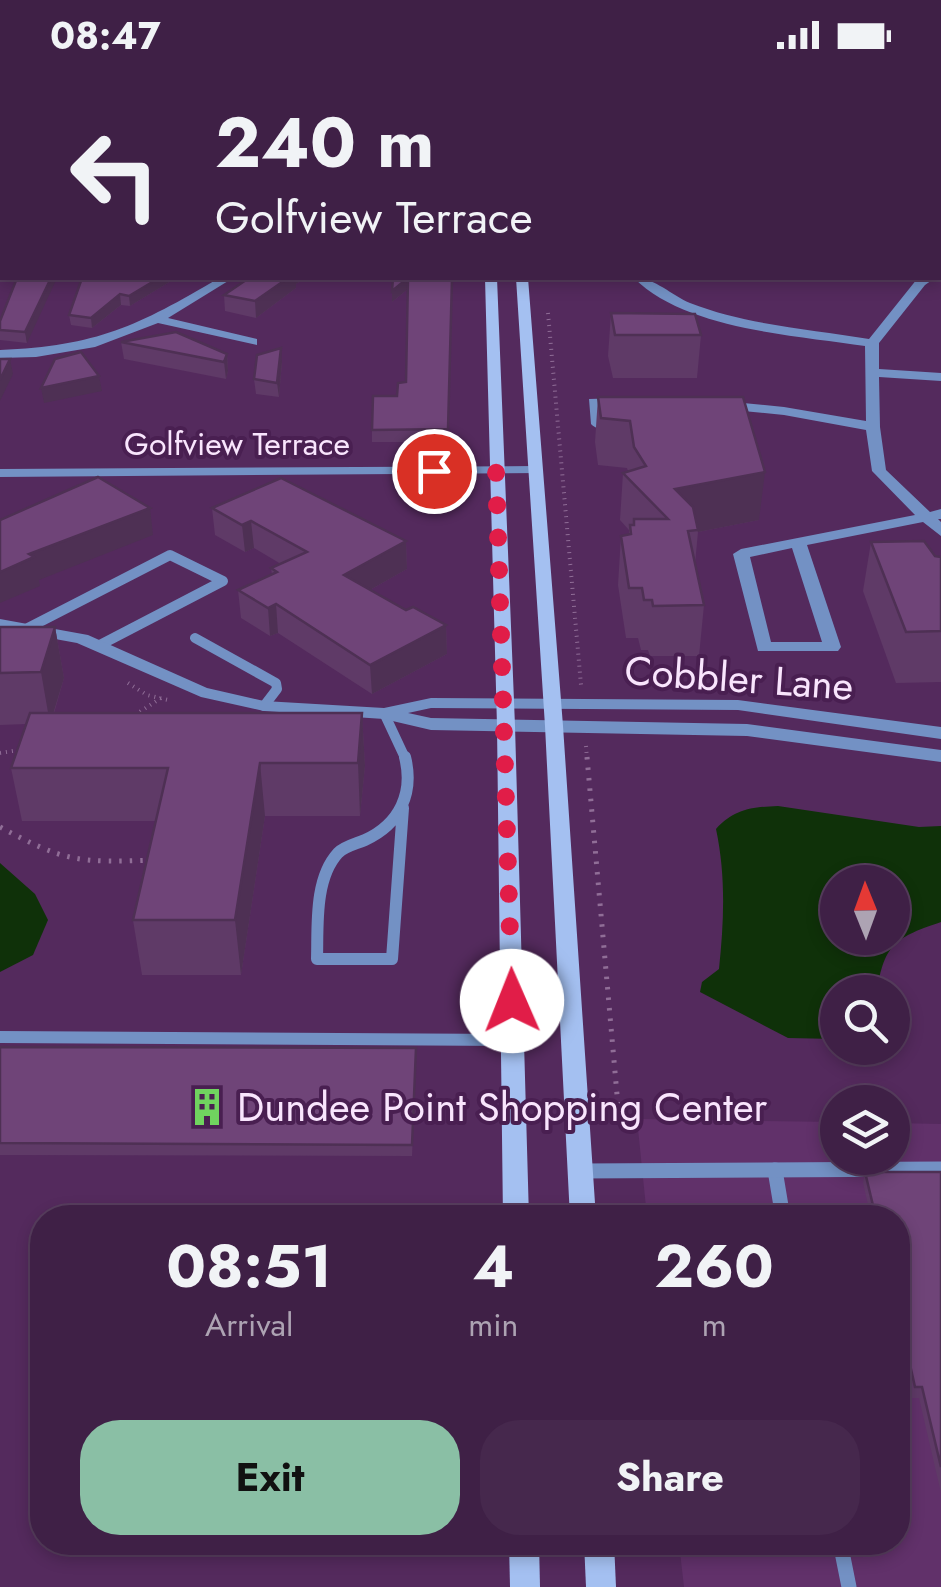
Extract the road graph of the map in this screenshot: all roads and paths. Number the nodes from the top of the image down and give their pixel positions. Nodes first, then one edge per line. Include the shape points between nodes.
1 (224, 280) edge
2 (491, 280) edge
3 (522, 280) edge
4 (643, 280) edge
5 (925, 280) edge
6 (158, 319) junction
7 (252, 342) dead end
8 (872, 343) junction
9 (0, 354) edge
10 (871, 372) junction
11 (941, 377) edge
12 (632, 402) edge
13 (714, 407) edge
14 (633, 424) edge
15 (874, 428) junction
16 (496, 470) junction
17 (535, 470) junction
18 (0, 473) edge
19 (933, 515) edge
20 (941, 532) edge
21 (799, 544) junction
22 (0, 624) edge
23 (28, 628) junction
24 (195, 638) dead end
25 (98, 646) junction
26 (161, 698) dead end
27 (506, 702) junction
28 (552, 702) junction
29 (264, 706) junction
30 (384, 713) junction
31 (134, 716) edge
32 (506, 726) junction
33 (554, 726) junction
34 (941, 732) edge
35 (24, 749) edge
36 (0, 753) edge
37 (941, 756) edge
38 (403, 808) junction
39 (0, 827) edge
40 (167, 860) edge
41 (0, 1037) edge
42 (513, 1040) junction
43 (941, 1169) edge
44 (775, 1170) junction
45 (581, 1172) junction
46 (516, 1205) edge
47 (582, 1205) edge
48 (781, 1205) edge
49 (524, 1555) edge
50 (600, 1555) edge
51 (843, 1555) edge
52 (525, 1587) edge
53 (601, 1587) edge
54 (849, 1587) edge

1 - 6 street
2 - 16 main road
3 - 17 main road
4 - 8 street via 672,300 732,318
5 - 8 street
6 - 7 street
6 - 9 street via 87,348
8 - 10 street
10 - 11 street
10 - 15 street
12 - 14 street via 594,402 598,424
13 - 15 street
15 - 19 street via 879,471
16 - 17 street, Golfview Terrace
16 - 18 street, Golfview Terrace
16 - 27 main road
17 - 28 main road
19 - 20 street
19 - 21 street
21 - 21 street via 741,554 764,647 832,646
22 - 23 street
23 - 25 street
23 - 25 lane via 170,556 223,581
24 - 29 lane via 276,682
25 - 29 street via 201,692
26 - 31 path
27 - 28 street, Cobbler Lane
27 - 30 street, Cobbler Lane via 431,703
27 - 32 main road
28 - 33 main road
28 - 34 street, Cobbler Lane via 738,705
29 - 30 street
30 - 32 street, Cobbler Lane via 431,724
30 - 38 lane via 401,736 411,776
32 - 33 street, Cobbler Lane
32 - 42 main road
33 - 37 street, Cobbler Lane via 747,730
33 - 45 main road
35 - 36 path
38 - 38 lane via 375,836 338,851 326,875 317,958 392,960
39 - 40 path via 50,854 89,863
41 - 42 lane
42 - 46 main road
43 - 44 lane
44 - 45 lane
44 - 48 lane
45 - 47 main road
49 - 52 main road
50 - 53 main road
51 - 54 lane

